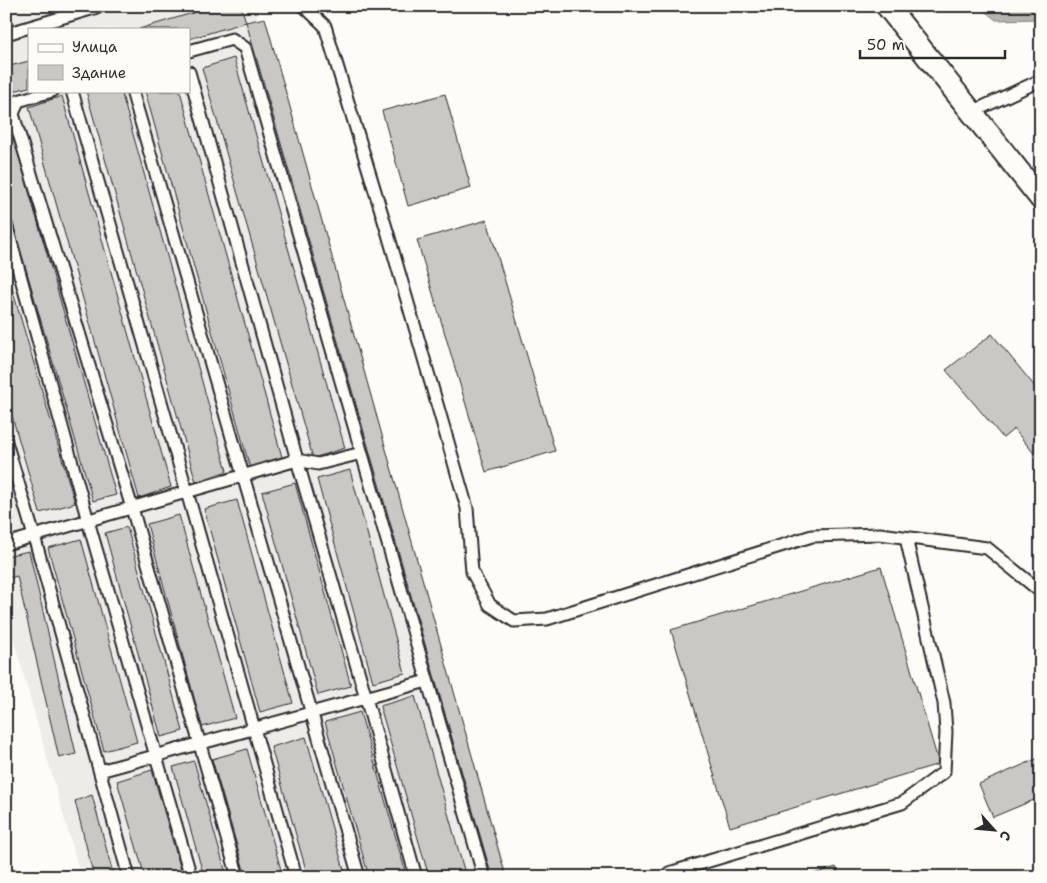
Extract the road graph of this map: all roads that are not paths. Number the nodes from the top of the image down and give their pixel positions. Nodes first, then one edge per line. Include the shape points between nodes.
1 (101, 6) edge
2 (304, 6) edge
3 (887, 6) edge
4 (6, 34) edge
5 (190, 51) edge
6 (190, 76) edge
7 (1041, 80) edge
8 (49, 92) edge
9 (72, 92) edge
10 (132, 92) edge
11 (972, 112) junction
12 (1041, 199) edge
13 (6, 224) edge
14 (6, 442) edge
15 (362, 453) junction
16 (297, 460) junction
17 (244, 476) junction
18 (188, 492) junction
19 (132, 508) junction
20 (88, 520) junction
21 (34, 536) junction
22 (906, 538) junction
23 (6, 544) edge
24 (1041, 592) edge
25 (427, 681) junction
26 (366, 698) junction
27 (312, 712) junction
28 (254, 728) junction
29 (199, 743) junction
30 (156, 755) junction
31 (100, 771) junction
32 (129, 877) edge
33 (191, 877) edge
34 (238, 877) edge
35 (296, 877) edge
36 (358, 877) edge
37 (416, 877) edge
38 (484, 877) edge
39 (667, 877) edge

1 - 4 lane
2 - 22 lane via 325,26 331,45 467,508 472,572 490,605 514,621 547,619 812,536 880,534
3 - 11 street
5 - 15 lane via 232,39 245,48
6 - 16 lane
7 - 11 lane
8 - 19 lane via 18,101 13,114
9 - 18 lane
10 - 17 lane
11 - 12 street
13 - 20 lane
14 - 21 lane
15 - 16 lane via 318,464
15 - 25 lane
16 - 17 lane
16 - 26 lane
17 - 18 lane
17 - 27 lane
18 - 19 lane
18 - 28 lane
19 - 20 lane
19 - 29 lane
20 - 21 lane
20 - 30 lane
21 - 23 lane
21 - 31 lane
22 - 24 lane via 987,548
22 - 39 lane via 944,703 944,772 902,803 669,873
25 - 26 lane
25 - 38 lane
26 - 27 lane
26 - 37 lane
27 - 28 lane
27 - 36 lane
28 - 29 lane
28 - 35 lane
29 - 30 lane
29 - 34 lane
30 - 31 lane
30 - 33 lane
31 - 32 lane

